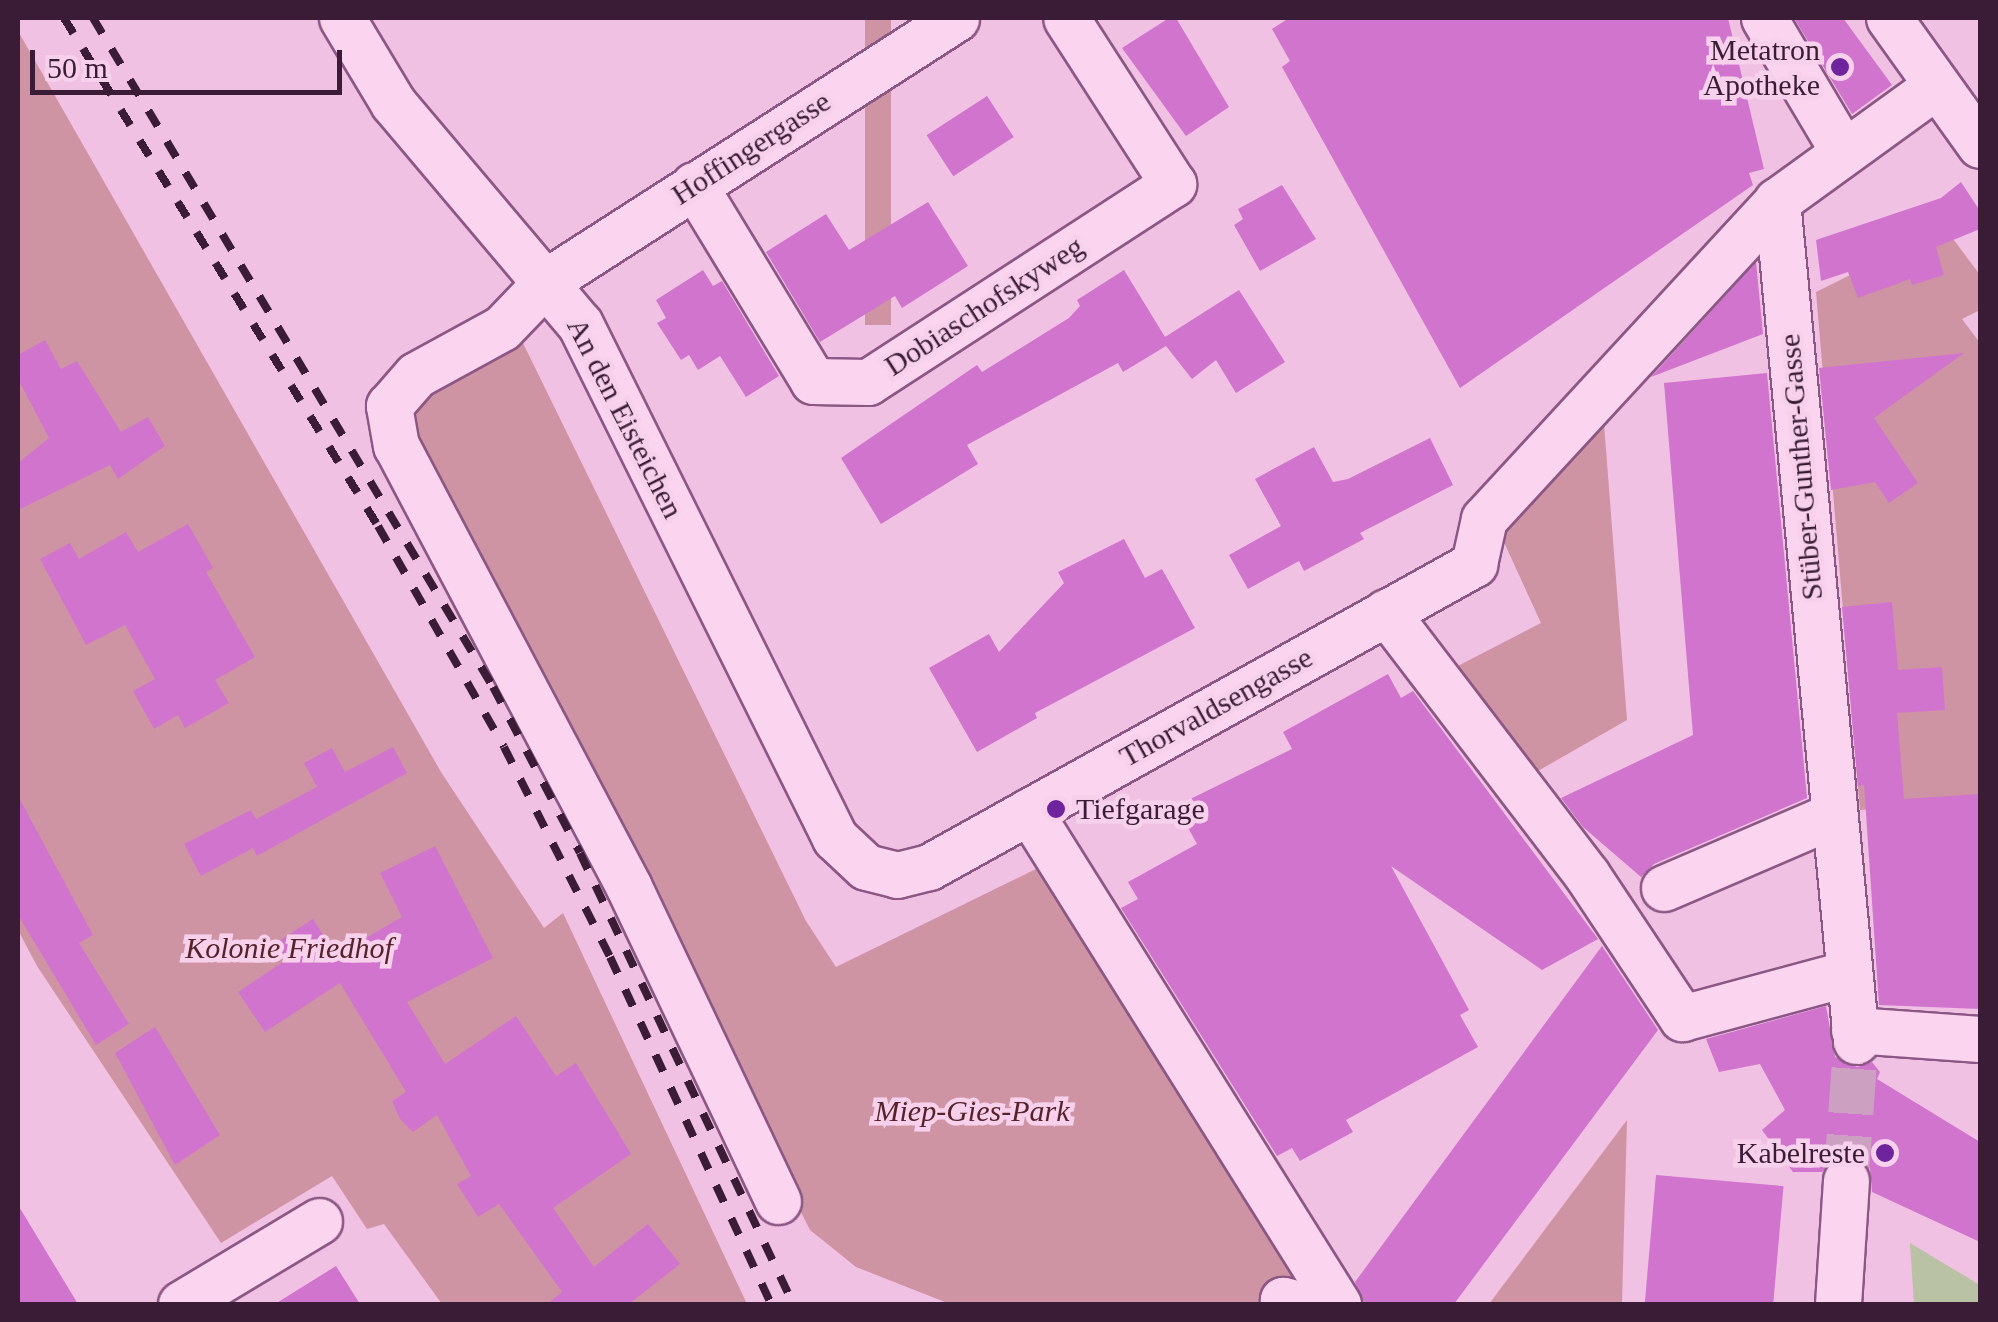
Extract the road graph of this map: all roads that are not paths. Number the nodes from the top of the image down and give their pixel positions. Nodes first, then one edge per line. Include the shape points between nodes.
1 (342, 18) edge
2 (956, 18) edge
3 (1066, 18) edge
4 (1764, 18) edge
5 (1889, 18) edge
6 (1936, 86) junction
7 (1980, 145) edge
8 (1843, 151) junction
9 (694, 184) junction
10 (1777, 201) junction
11 (547, 281) junction
12 (1386, 612) junction
13 (1029, 811) junction
14 (1831, 816) junction
15 (850, 856) joint
16 (1642, 898) junction
17 (1845, 974) junction
18 (1980, 1040) edge
19 (1846, 1180) tunnel mouth
20 (778, 1201) dead end
21 (319, 1221) dead end
22 (181, 1304) edge
23 (1287, 1304) edge
24 (1301, 1304) edge
25 (1338, 1304) edge
26 (1838, 1304) edge

1 - 11 street, An den Eisteichen via 392,103
2 - 9 street, Hoffingergasse
3 - 9 street, Dobiaschofskyweg via 1173,184 868,382 814,382
4 - 8 street
5 - 6 street
6 - 7 street
6 - 8 street
8 - 10 street
9 - 11 street, Hoffingergasse
10 - 12 street, Thorvaldsengasse via 1484,519 1474,564
10 - 14 street, Stüber-Gunther-Gasse
11 - 15 street, An den Eisteichen via 596,353 824,818
11 - 20 street, Hoffingergasse via 502,328 402,386 389,406 392,434 629,887
12 - 13 street, Thorvaldsengasse
12 - 16 street
13 - 15 street, Thorvaldsengasse via 913,872 880,872
13 - 25 street
14 - 16 street
14 - 17 street, Stüber-Gunther-Gasse
16 - 17 street via 1682,1018
17 - 18 street via 1854,1031
19 - 26 street
21 - 22 street
23 - 24 street via 1283,1300

